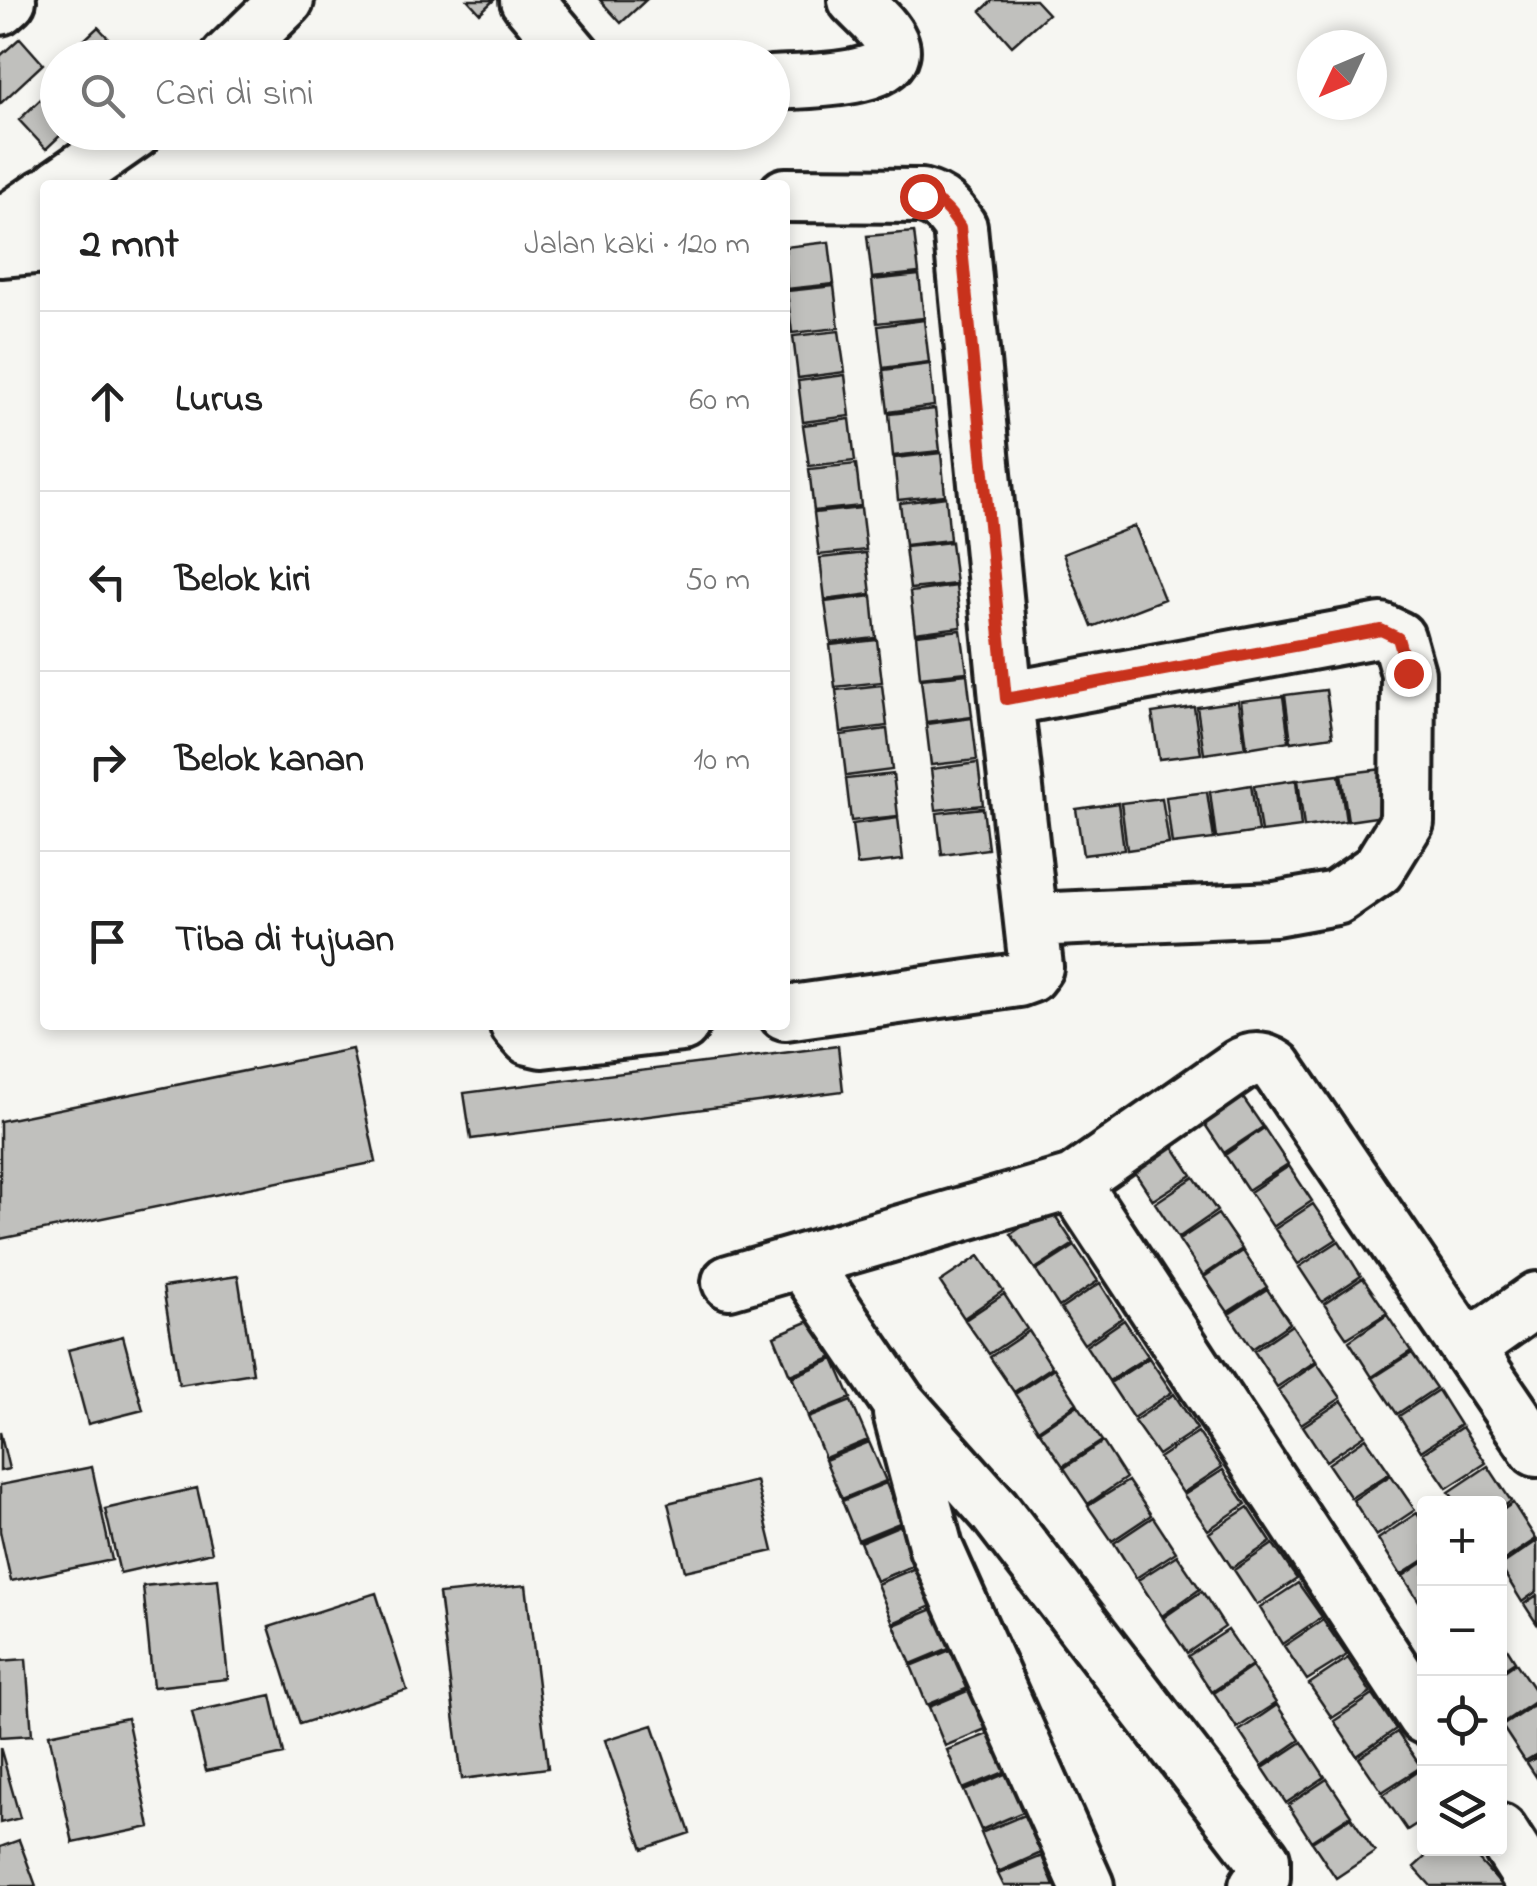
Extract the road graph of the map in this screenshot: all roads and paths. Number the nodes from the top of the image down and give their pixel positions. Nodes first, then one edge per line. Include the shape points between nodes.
1 (9, 0) edge
2 (288, 0) edge
3 (527, 0) edge
4 (854, 0) edge
5 (0, 8) edge
6 (245, 40) edge
7 (561, 40) edge
8 (790, 81) edge
9 (109, 150) edge
10 (66, 180) edge
11 (790, 195) edge
12 (40, 198) edge
13 (0, 226) edge
14 (40, 246) edge
15 (0, 250) edge
16 (1006, 699) junction
17 (1033, 920) junction
18 (790, 1012) edge
19 (522, 1030) edge
20 (638, 1030) edge
21 (1073, 1182) junction
22 (802, 1260) junction
23 (729, 1282) dead end
24 (1537, 1300) edge
25 (1468, 1347) junction
26 (898, 1402) junction
27 (1537, 1450) edge
28 (1417, 1706) edge
29 (1507, 1842) edge
30 (1087, 1886) edge
31 (1256, 1886) edge
32 (1536, 1886) edge

1 - 5 street
2 - 6 street
3 - 7 street
4 - 8 street via 893,47 885,66 861,75
9 - 10 street
11 - 16 street via 922,196 949,209 960,227
12 - 13 street
14 - 15 street
16 - 17 street
16 - 17 street via 1381,630 1398,638 1408,673 1407,822 1378,870 1336,898 1275,909
17 - 18 street via 1036,968 1024,978
19 - 20 street via 542,1041
21 - 22 street
21 - 25 street via 1239,1066 1268,1062
21 - 28 street
22 - 23 street
22 - 26 street
24 - 25 street
25 - 27 street
26 - 30 street via 936,1548
26 - 31 street via 994,1510 1263,1860
29 - 32 street

